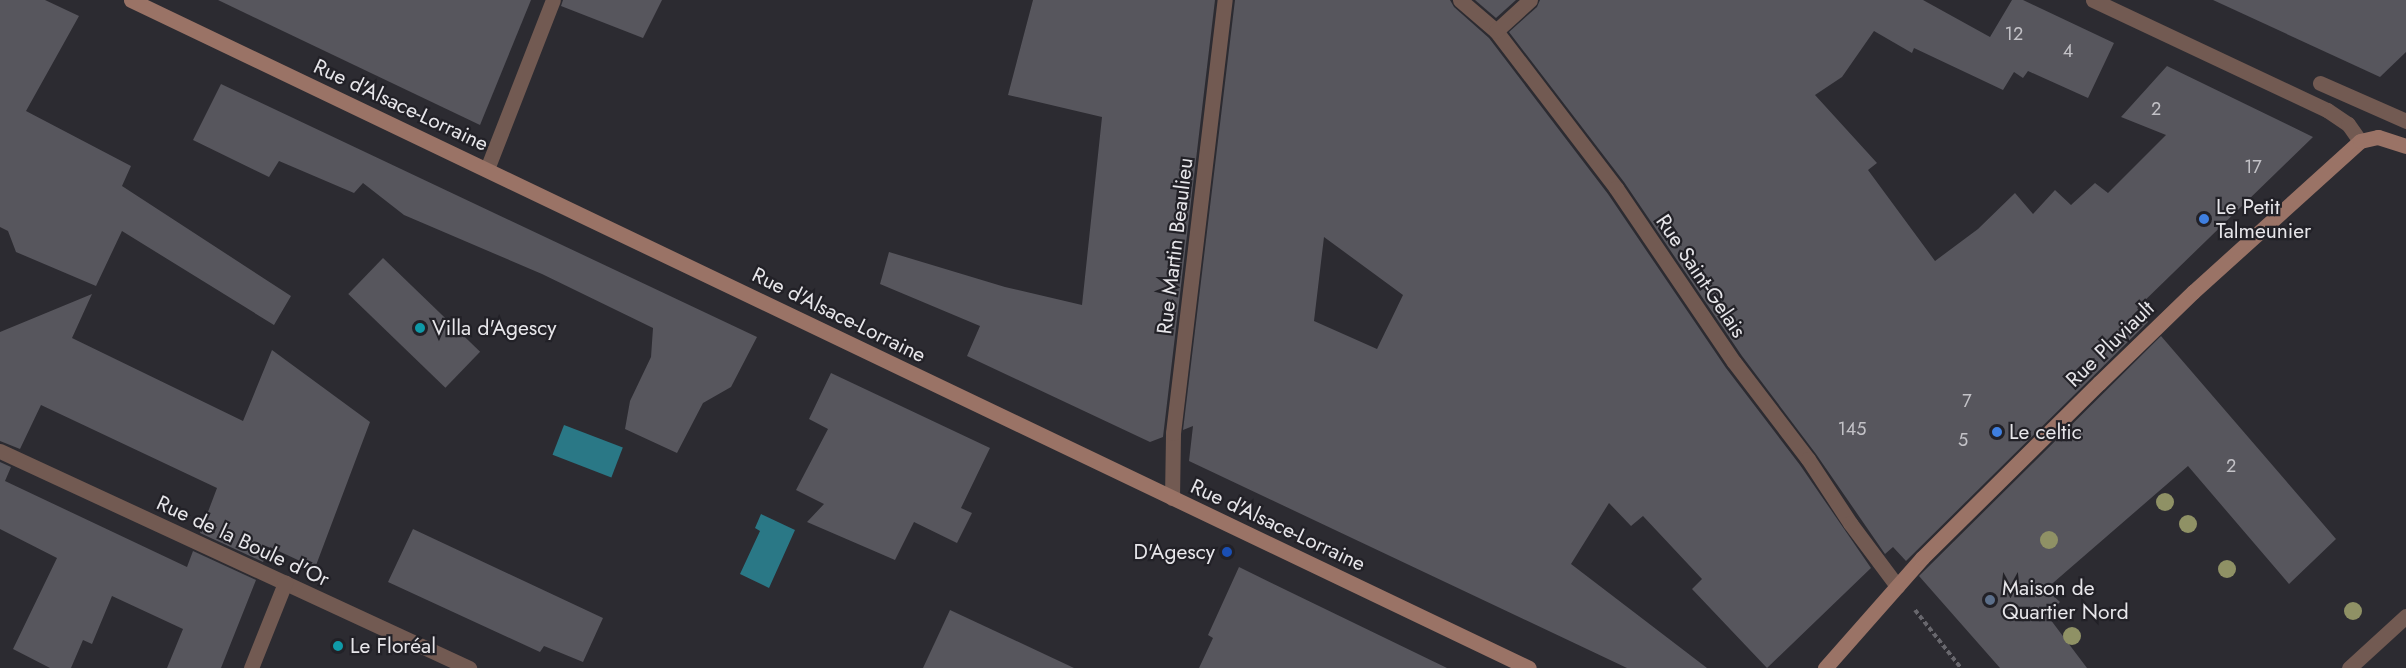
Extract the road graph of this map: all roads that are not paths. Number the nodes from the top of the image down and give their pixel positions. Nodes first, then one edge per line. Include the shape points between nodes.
1 (131, 0) edge
2 (1225, 0) edge
3 (1460, 0) edge
4 (1530, 0) edge
5 (2093, 0) edge
6 (550, 1) edge
7 (1496, 31) junction
8 (2320, 83) dead end
9 (2406, 121) edge
10 (2360, 141) junction
11 (2406, 146) edge
12 (487, 169) junction
13 (0, 451) edge
14 (1172, 498) junction
15 (285, 583) junction
16 (1897, 586) junction
17 (2406, 616) edge
18 (461, 667) edge
19 (251, 668) edge
20 (1529, 668) edge
21 (1825, 668) edge
22 (2349, 668) edge

1 - 12 main road, Rue d'Alsace-Lorraine
2 - 14 street, Rue Martin Beaulieu via 1173,433
3 - 7 street, Rue Saint-Gelais
4 - 7 street
5 - 10 street via 2327,110 2348,124
6 - 12 street
7 - 16 street, Rue Saint-Gelais via 1616,188 1734,362
8 - 9 street
10 - 11 main road via 2378,137
10 - 16 main road, Rue Pluviault via 2193,292
12 - 14 main road, Rue d'Alsace-Lorraine
13 - 15 street, Rue de la Boule d'Or
14 - 20 main road, Rue d'Alsace-Lorraine
15 - 18 street, Rue de la Boule d'Or
15 - 19 street
16 - 21 main road, Rue Pluviault
17 - 22 street

